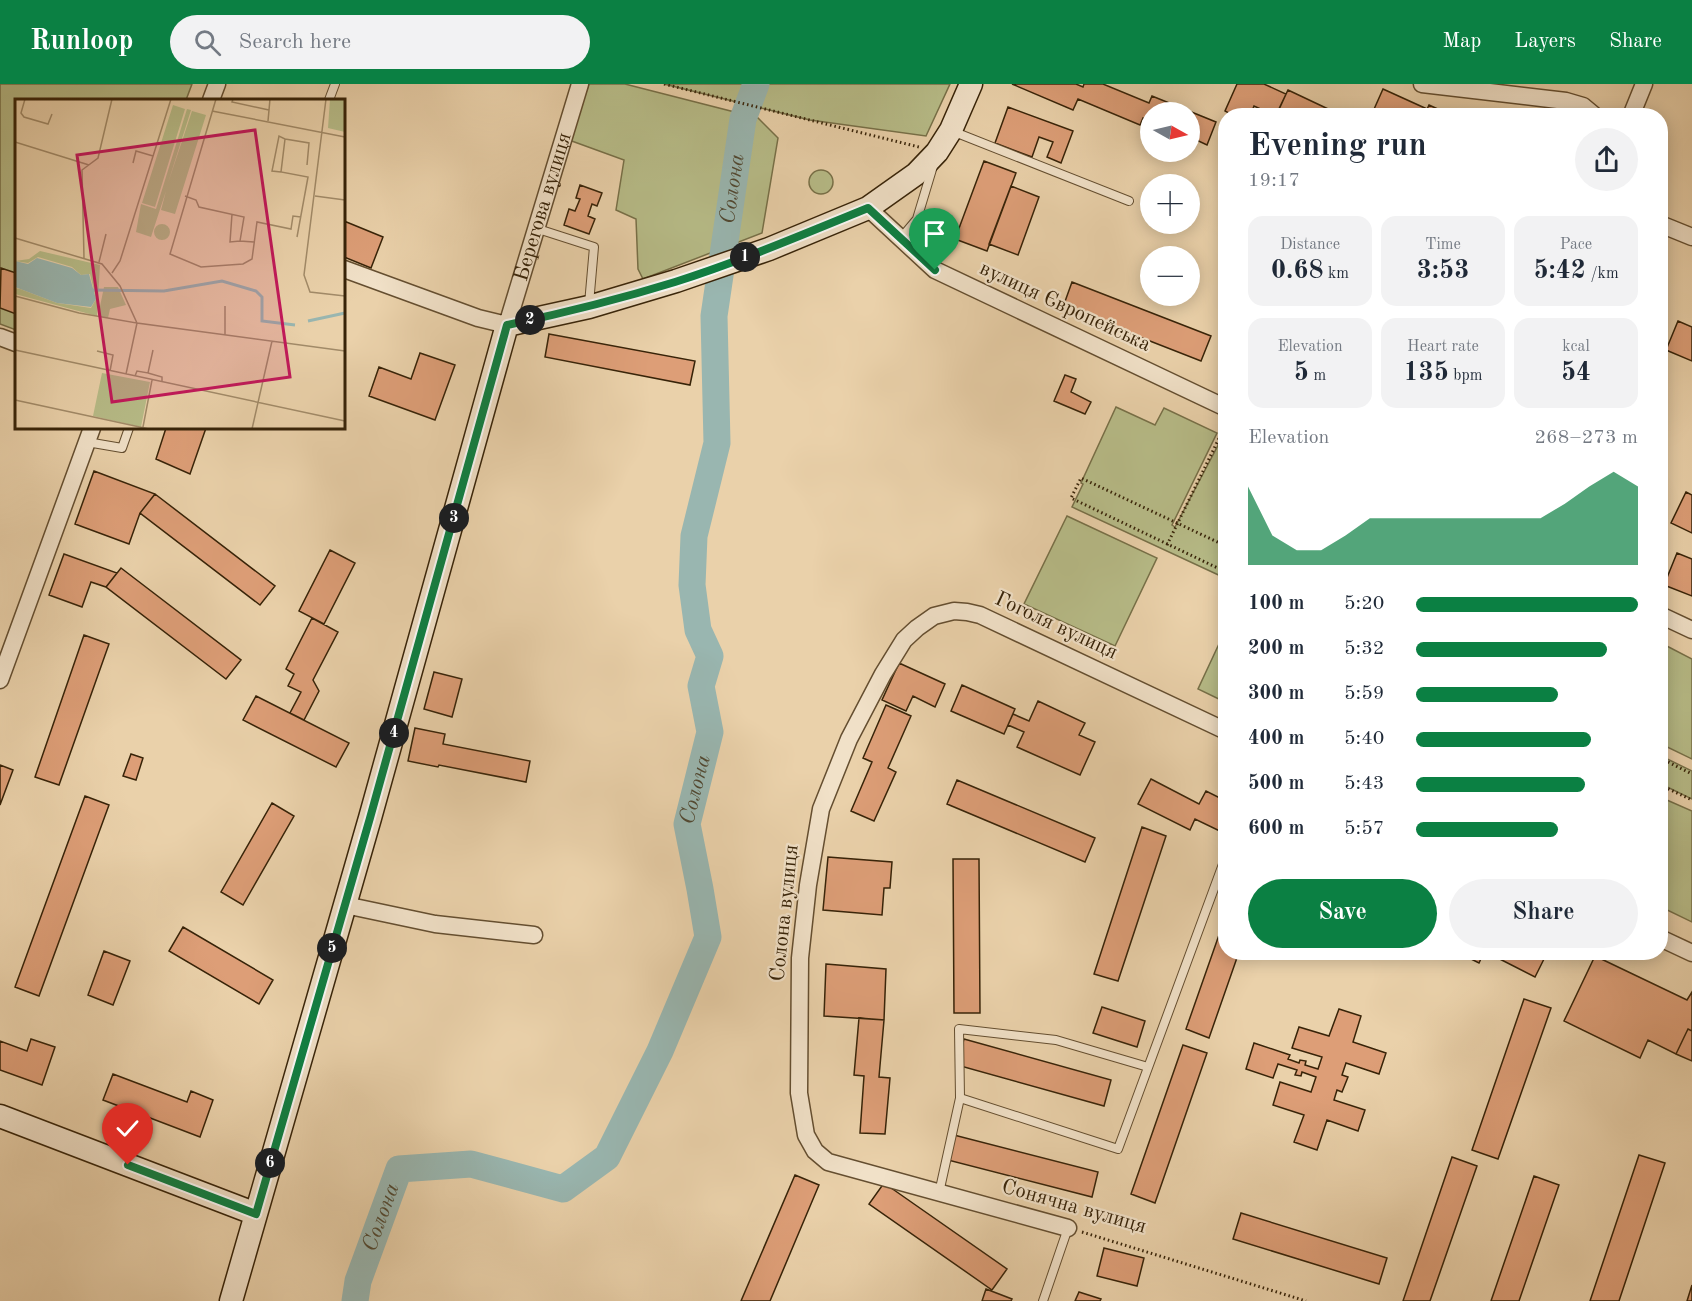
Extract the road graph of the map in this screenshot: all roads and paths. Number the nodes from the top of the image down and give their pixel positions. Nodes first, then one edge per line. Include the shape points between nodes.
1 (217, 84) edge
2 (335, 84) edge
3 (580, 84) edge
4 (664, 84) edge
5 (971, 84) edge
6 (1422, 84) edge
7 (1644, 84) edge
8 (211, 99) edge
9 (329, 99) edge
10 (1585, 108) edge
11 (1634, 108) edge
12 (951, 130) junction
13 (937, 152) junction
14 (1129, 201) dead end
15 (868, 208) junction
16 (535, 228) junction
17 (1668, 228) edge
18 (1692, 237) edge
19 (900, 238) junction
20 (345, 269) edge
21 (589, 307) junction
22 (507, 325) junction
23 (0, 337) edge
24 (15, 343) edge
25 (1218, 404) edge
26 (129, 429) edge
27 (89, 435) edge
28 (1218, 440) edge
29 (1178, 523) junction
30 (1218, 542) edge
31 (1167, 545) junction
32 (1218, 568) edge
33 (1668, 619) edge
34 (1692, 630) edge
35 (882, 674) joint
36 (0, 680) edge
37 (1218, 727) edge
38 (1668, 762) edge
39 (1692, 774) edge
40 (1668, 789) edge
41 (1692, 801) edge
42 (1218, 878) edge
43 (345, 905) junction
44 (534, 935) dead end
45 (1668, 942) edge
46 (1692, 953) edge
47 (1148, 1067) junction
48 (960, 1098) junction
49 (0, 1116) edge
50 (828, 1162) joint
51 (939, 1193) junction
52 (256, 1214) junction
53 (1068, 1228) junction
54 (231, 1301) edge
55 (1043, 1301) edge
56 (1306, 1301) edge

1 - 8 street
2 - 9 lane
3 - 16 street, Берегова вулиця
4 - 13 path
5 - 12 main road
6 - 10 street via 1566,101
7 - 11 street
12 - 13 main road
12 - 14 lane
13 - 15 main road via 916,174
13 - 19 lane via 916,219
15 - 19 street, вулиця Європейська
15 - 21 main road via 769,249
16 - 21 lane via 594,247
16 - 22 street, Берегова вулиця
17 - 18 street
19 - 25 street, вулиця Європейська via 935,270
20 - 22 street
21 - 22 main road
22 - 43 main road, Берегова вулиця
23 - 24 street
26 - 27 lane via 122,447
27 - 36 street
28 - 29 path
29 - 30 path
29 - 31 path
29 - 31 path via 1081,478 1071,498
31 - 32 path
33 - 34 street
35 - 37 street, Гоголя вулиця via 904,640 917,628 934,616 967,612
35 - 50 street, Солона вулиця via 849,739 821,809 808,885 800,958 799,1093 806,1135 815,1151
38 - 39 path
40 - 41 path
42 - 47 lane
43 - 44 street via 435,924
43 - 52 main road, Берегова вулиця
45 - 46 street
47 - 48 lane via 1118,1149
47 - 48 lane via 1056,1040 959,1029
48 - 51 lane
49 - 52 main road
50 - 51 street, Сонячна вулиця
51 - 53 street, Сонячна вулиця
52 - 54 main road, Берегова вулиця
53 - 55 lane
53 - 56 path, Сонячна вулиця

